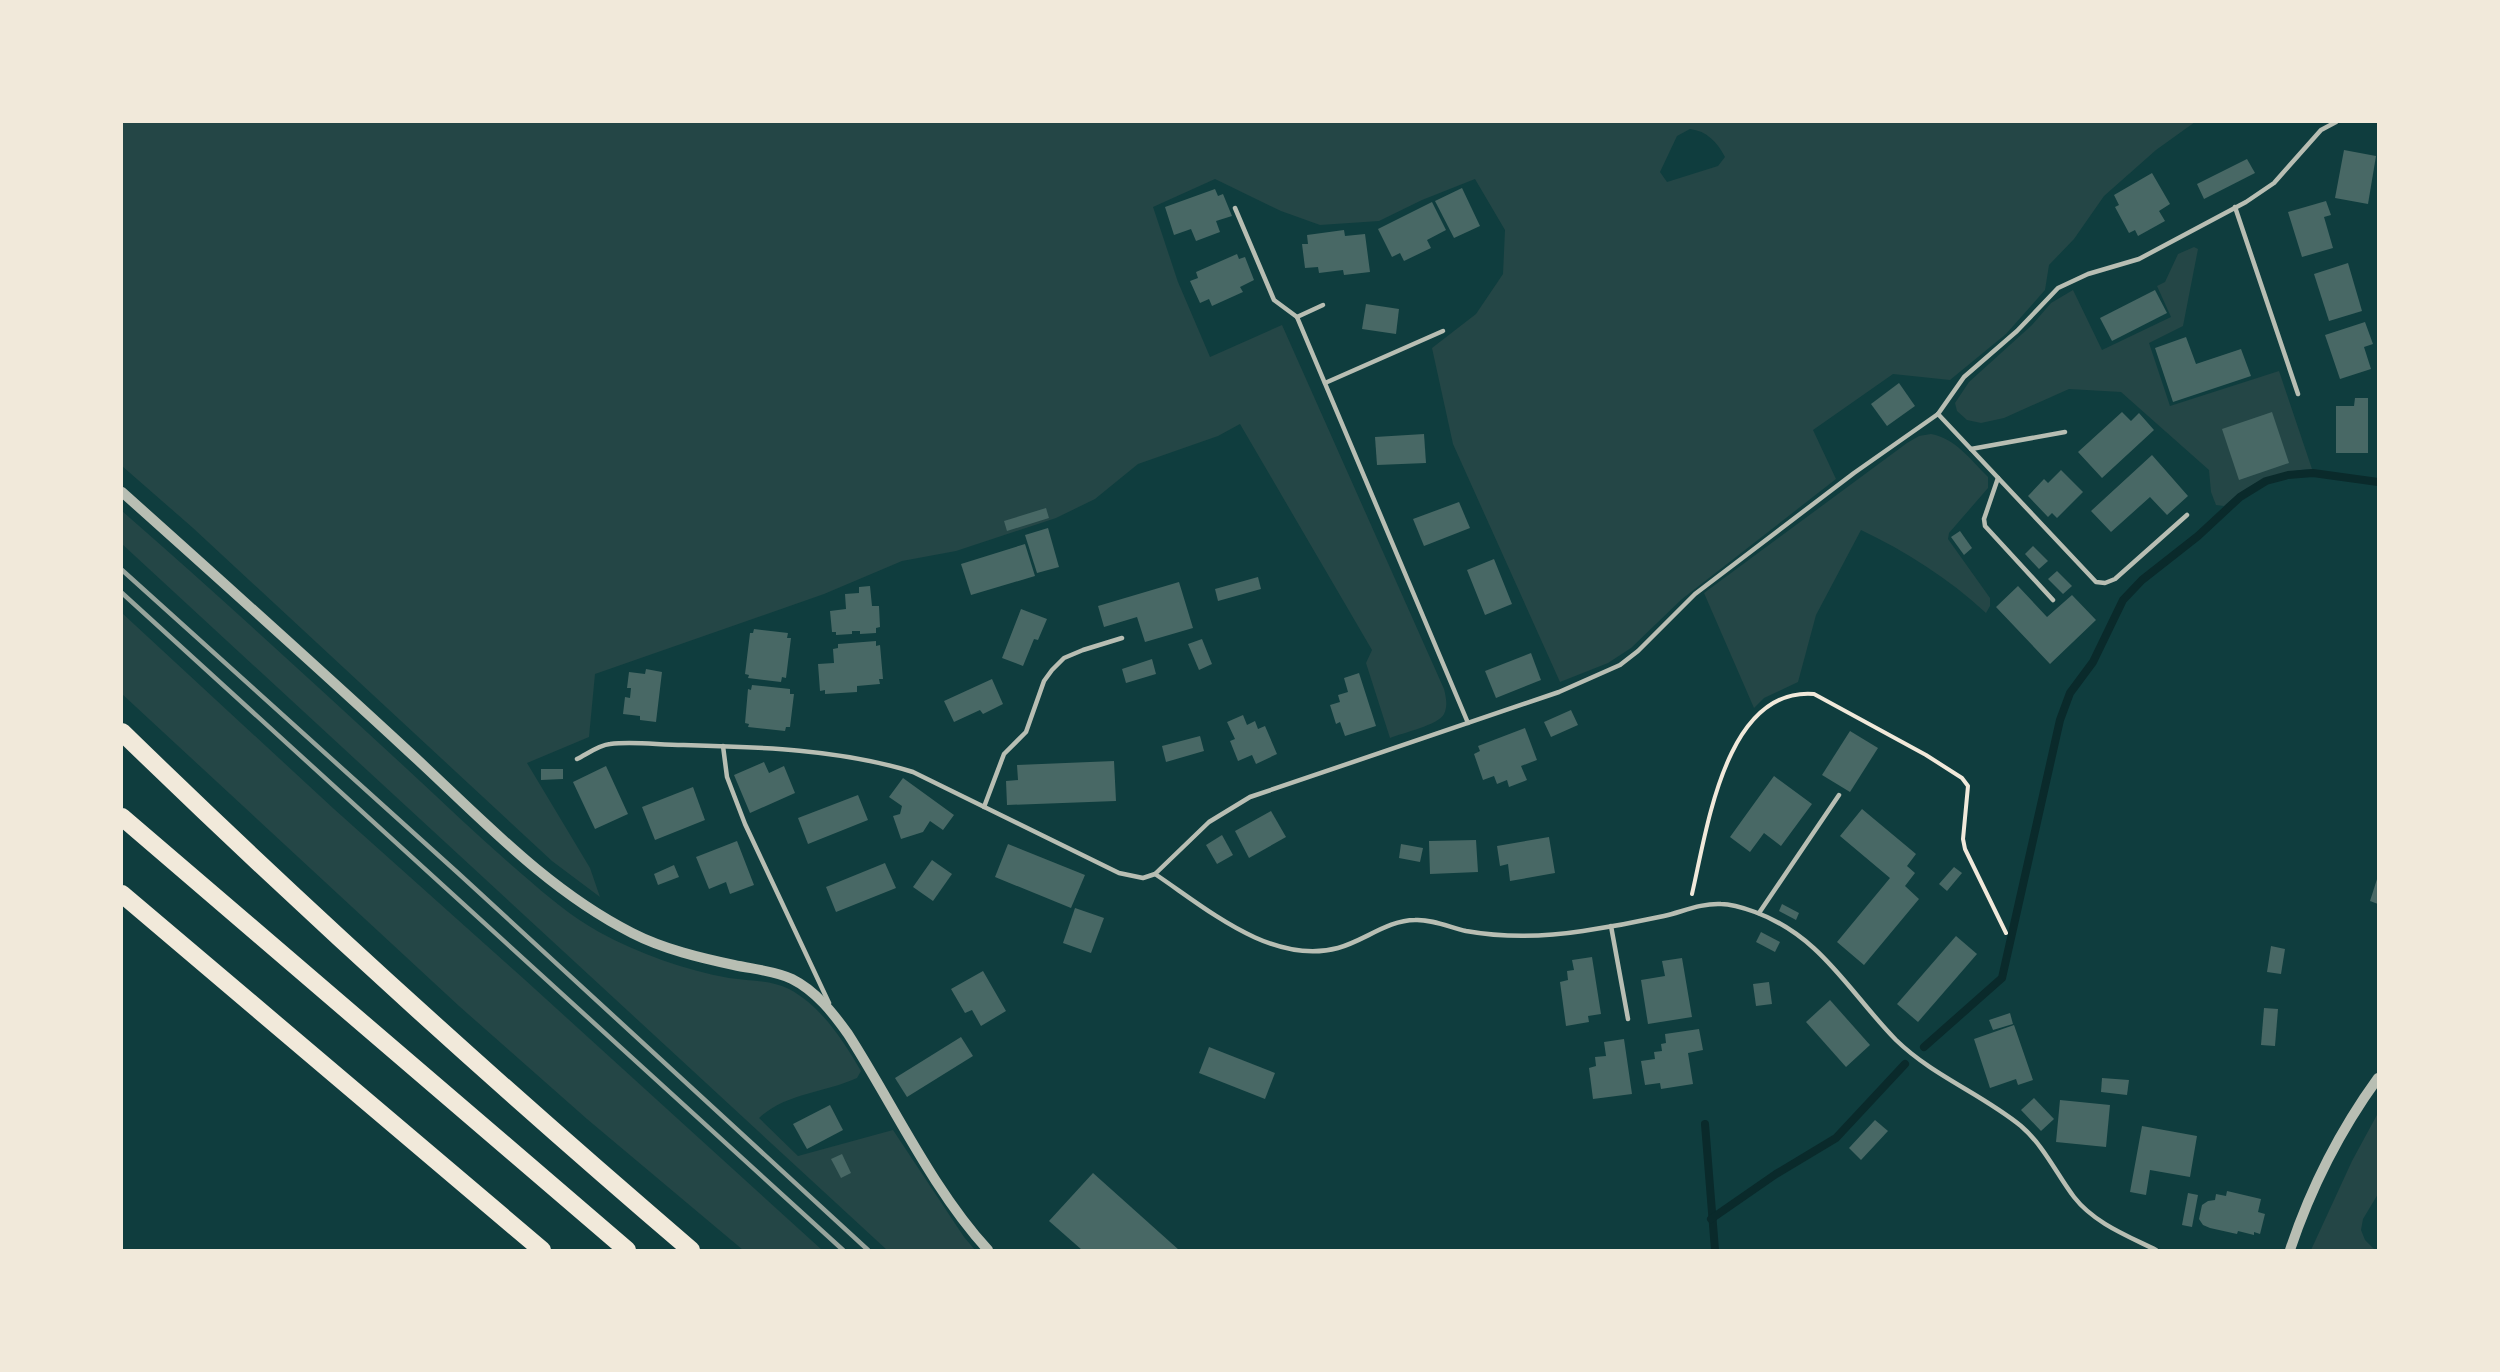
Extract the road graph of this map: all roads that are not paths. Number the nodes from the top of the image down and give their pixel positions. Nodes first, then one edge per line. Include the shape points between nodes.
1 (2336, 122) edge
2 (2235, 207) junction
3 (1235, 208) dead end
4 (1323, 305) dead end
5 (1297, 317) junction
6 (1443, 332) dead end
7 (1325, 383) junction
8 (2298, 394) dead end
9 (1938, 414) junction
10 (2065, 432) dead end
11 (1971, 449) junction
12 (1998, 478) junction
13 (122, 492) edge
14 (2187, 515) dead end
15 (2053, 600) dead end
16 (1122, 638) dead end
17 (1468, 723) junction
18 (122, 732) edge
19 (723, 746) junction
20 (577, 759) dead end
21 (1839, 795) dead end
22 (984, 807) junction
23 (122, 817) edge
24 (1155, 874) junction
25 (122, 894) edge
26 (1759, 914) junction
27 (1611, 926) junction
28 (832, 1011) junction
29 (1628, 1019) dead end
30 (2379, 1078) edge
31 (542, 1251) edge
32 (627, 1251) edge
33 (691, 1251) edge
34 (988, 1251) edge
35 (2156, 1251) edge
36 (2290, 1251) edge

1 - 2 lane via 2321,130 2274,183
2 - 8 lane
2 - 9 lane via 2139,259 2088,274 2058,288 2017,331 1964,377
3 - 5 lane via 1274,300
4 - 5 lane
5 - 7 lane
6 - 7 lane
7 - 17 lane
9 - 11 lane
9 - 17 lane via 1695,594 1620,665 1559,692
10 - 11 lane
11 - 12 lane
12 - 14 lane via 2096,582 2115,579
12 - 15 lane via 1985,526
13 - 28 street via 498,835 590,910 634,934 717,962 792,979
16 - 22 lane via 1064,658 1052,670 1044,681 1026,732 1004,754
17 - 24 lane via 1250,797 1209,822
18 - 33 highway via 363,961
19 - 20 lane via 608,744
19 - 22 lane via 849,757 894,766
19 - 28 lane via 727,777 745,824
21 - 26 lane
22 - 24 lane via 1119,873 1143,878
23 - 32 highway
24 - 27 lane via 1259,940 1300,952 1340,948 1413,919 1525,937
25 - 31 highway
26 - 27 lane via 1738,906 1705,905
26 - 35 lane via 1804,939 1822,954 1918,1060 2022,1126 2086,1210
27 - 29 lane
28 - 34 street via 945,1193
30 - 36 street via 2334,1151 2303,1214

